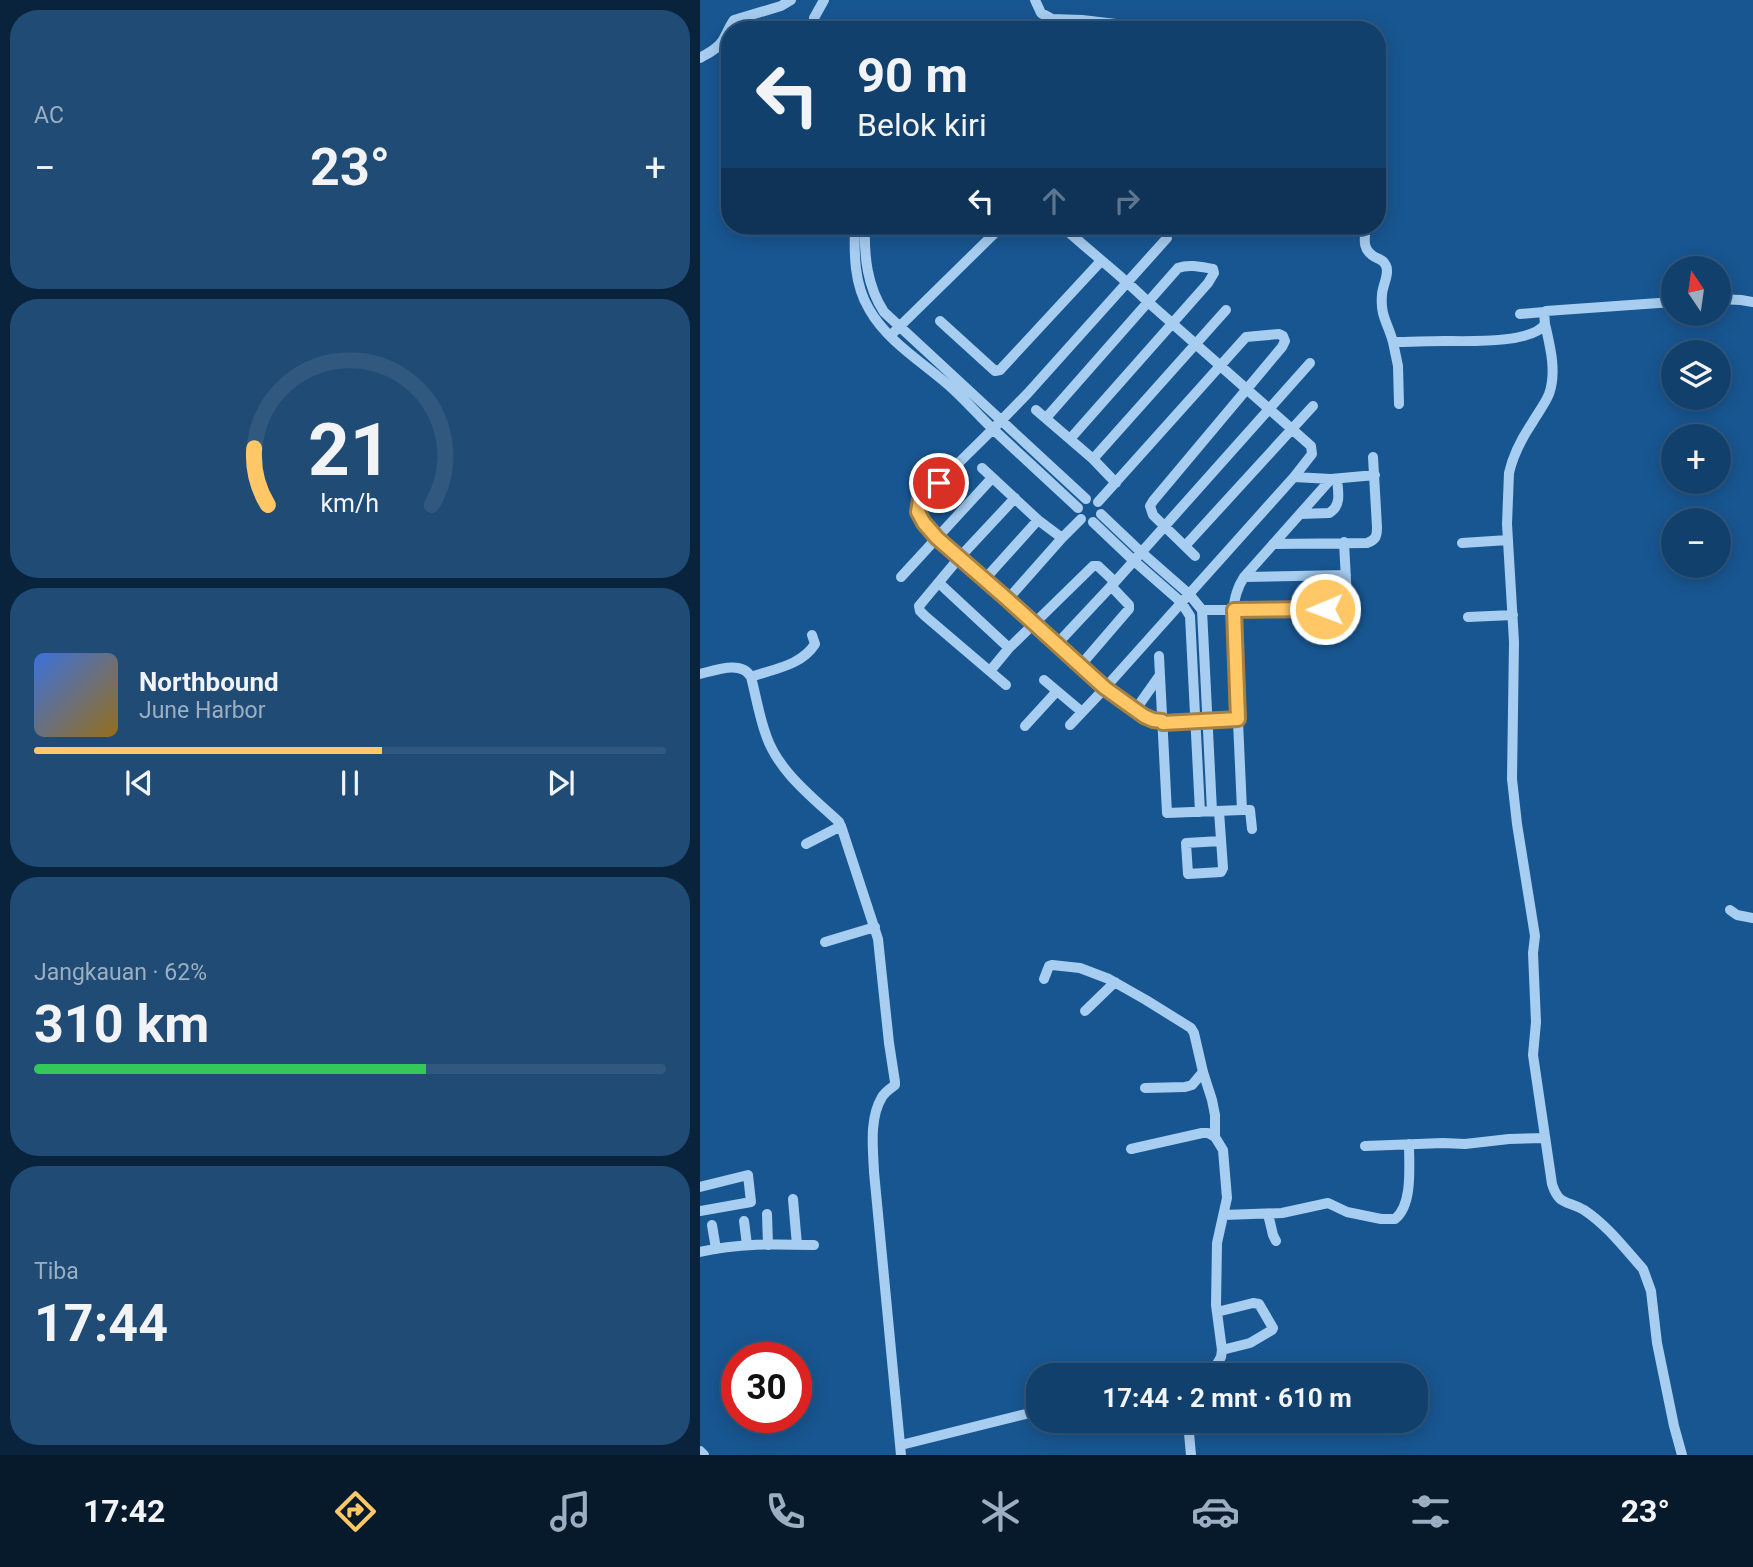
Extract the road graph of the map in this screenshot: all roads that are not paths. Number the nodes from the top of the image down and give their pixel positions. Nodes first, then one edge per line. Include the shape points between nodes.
1 (790, 0) edge
2 (815, 0) edge
3 (824, 0) edge
4 (1035, 0) edge
5 (733, 21) edge
6 (807, 21) edge
7 (814, 21) edge
8 (1090, 21) edge
9 (721, 44) edge
10 (700, 58) edge
11 (855, 235) edge
12 (865, 235) edge
13 (993, 235) edge
14 (1072, 235) edge
15 (1365, 235) edge
16 (1167, 238) dead end
17 (1101, 261) junction
18 (1127, 281) junction
19 (1731, 299) edge
20 (1149, 302) junction
21 (1753, 302) edge
22 (1661, 303) edge
23 (1226, 310) dead end
24 (1520, 314) dead end
25 (1544, 318) junction
26 (940, 321) dead end
27 (1172, 322) junction
28 (899, 327) junction
29 (891, 337) junction
30 (1394, 342) junction
31 (1195, 344) junction
32 (1310, 363) dead end
33 (1220, 366) junction
34 (1247, 389) junction
35 (1399, 404) dead end
36 (1313, 406) dead end
37 (1036, 410) dead end
38 (1269, 410) junction
39 (1046, 418) junction
40 (997, 425) junction
41 (1292, 429) junction
42 (1070, 439) junction
43 (1373, 457) dead end
44 (1093, 459) junction
45 (982, 468) dead end
46 (1376, 475) junction
47 (1294, 477) junction
48 (992, 478) junction
49 (1334, 479) junction
50 (1116, 483) junction
51 (1014, 498) junction
52 (1082, 509) junction
53 (1098, 513) junction
54 (1300, 514) junction
55 (1038, 520) junction
56 (1164, 525) junction
57 (937, 538) junction
58 (1062, 538) junction
59 (1508, 540) junction
60 (1344, 542) junction
61 (1462, 543) dead end
62 (1273, 544) junction
63 (1185, 546) junction
64 (1137, 556) junction
65 (1195, 556) dead end
66 (959, 558) junction
67 (1346, 575) junction
68 (901, 577) dead end
69 (1244, 577) junction
70 (984, 580) junction
71 (939, 583) junction
72 (1113, 584) junction
73 (1185, 598) junction
74 (1007, 599) junction
75 (1202, 610) junction
76 (1234, 610) junction
77 (1513, 615) junction
78 (1468, 617) dead end
79 (1034, 623) junction
80 (813, 635) dead end
81 (1056, 645) junction
82 (1009, 648) junction
83 (1159, 656) dead end
84 (1080, 666) junction
85 (990, 671) junction
86 (700, 674) edge
87 (1160, 675) junction
88 (751, 677) junction
89 (1044, 680) dead end
90 (1006, 685) dead end
91 (1105, 688) junction
92 (1058, 691) junction
93 (1136, 709) junction
94 (1082, 712) junction
95 (1238, 719) junction
96 (1208, 720) junction
97 (1196, 721) junction
98 (1163, 723) junction
99 (1070, 725) dead end
100 (1025, 726) dead end
101 (1242, 810) junction
102 (1210, 811) junction
103 (841, 826) junction
104 (1252, 829) dead end
105 (1221, 841) dead end
106 (806, 844) dead end
107 (1730, 910) dead end
108 (1753, 918) edge
109 (875, 927) junction
110 (825, 942) dead end
111 (1044, 979) dead end
112 (1115, 982) junction
113 (1085, 1011) dead end
114 (1203, 1072) junction
115 (1145, 1088) dead end
116 (1215, 1137) junction
117 (1545, 1138) junction
118 (1409, 1144) junction
119 (1365, 1146) dead end
120 (1131, 1149) dead end
121 (700, 1187) edge
122 (793, 1199) dead end
123 (700, 1211) edge
124 (767, 1214) dead end
125 (1268, 1214) junction
126 (1224, 1215) junction
127 (744, 1221) dead end
128 (712, 1225) dead end
129 (1276, 1241) dead end
130 (747, 1245) junction
131 (768, 1245) junction
132 (797, 1245) junction
133 (814, 1245) dead end
134 (716, 1249) junction
135 (700, 1252) edge
136 (1217, 1312) junction
137 (1222, 1350) junction
138 (1218, 1363) edge
139 (1026, 1414) edge
140 (1189, 1433) edge
141 (901, 1450) edge
142 (700, 1451) edge
143 (704, 1455) edge
144 (1191, 1455) edge
145 (1682, 1455) edge

1 - 5 street
2 - 6 street
3 - 7 street
4 - 8 street via 1041,13 1052,19
9 - 10 street
11 - 29 street via 859,285 869,309
12 - 28 street via 871,288
13 - 28 street
14 - 17 street
15 - 30 street via 1366,250 1386,265 1382,316
16 - 18 street
17 - 18 street
17 - 26 street via 1000,370 995,371
18 - 20 street
18 - 40 street
19 - 21 street
20 - 27 street
20 - 27 street via 1178,268 1213,269 1208,283
20 - 39 street
22 - 25 street
23 - 31 street
24 - 25 street
25 - 30 street via 1541,329 1505,339
25 - 59 street via 1553,364 1551,388 1511,465
27 - 31 street
27 - 42 street
28 - 29 street
28 - 40 street
29 - 40 street
30 - 35 street
31 - 33 street
31 - 44 street
32 - 38 street
33 - 34 street
33 - 34 street via 1246,337 1283,336 1282,347
33 - 50 street
34 - 38 street
34 - 56 street via 1153,500 1153,516
36 - 41 street
37 - 39 street
38 - 41 street
38 - 56 street
39 - 42 street
40 - 52 street
40 - 57 street via 920,500 920,517
41 - 47 street via 1311,446 1312,454
41 - 63 street
42 - 44 street
43 - 46 street
44 - 50 street
45 - 48 street
46 - 49 street
46 - 60 street via 1377,536 1367,543
47 - 49 street
47 - 73 street
48 - 51 street
48 - 57 street
49 - 54 street
49 - 54 street via 1338,503 1333,511
50 - 53 street
51 - 55 street
51 - 66 street
52 - 53 street via 1087,522
52 - 53 street via 1092,499
52 - 58 street
53 - 64 street
54 - 62 street
55 - 58 street
55 - 70 street
56 - 63 street
56 - 64 street
57 - 66 street
57 - 68 street
58 - 74 street
59 - 61 street
59 - 77 street
60 - 62 street
60 - 67 street
62 - 69 street
63 - 65 street
64 - 72 street
64 - 73 street
66 - 70 street
66 - 71 street
67 - 69 street
67 - 76 street via 1348,614
69 - 76 street
70 - 74 street
71 - 82 street
71 - 85 street via 919,606 920,611
72 - 79 street via 1093,566
72 - 81 street
72 - 84 street via 1130,607
73 - 75 street
73 - 91 street
73 - 97 street
74 - 79 street
75 - 76 street
75 - 96 street
76 - 95 street
77 - 78 street
77 - 117 street via 1513,789 1535,928 1533,1055
79 - 81 street
79 - 82 street
80 - 88 street via 815,644 801,658
81 - 84 street
82 - 85 street
83 - 87 street
84 - 91 street
85 - 90 street
86 - 88 street via 741,668
87 - 93 street
87 - 98 street
88 - 103 street via 773,751 790,775
89 - 92 street
91 - 93 street
91 - 94 street
92 - 94 street
92 - 100 street
93 - 98 street
94 - 99 street
95 - 96 street
95 - 101 street
96 - 97 street
96 - 102 street
97 - 98 street
97 - 102 street
98 - 102 street via 1167,813
101 - 102 street
101 - 104 street via 1250,810
102 - 105 street
103 - 106 street
103 - 109 street
107 - 108 street
109 - 110 street
109 - 141 street via 895,1082 881,1100 873,1134
111 - 112 street via 1049,966 1055,964
112 - 113 street
112 - 114 street via 1191,1028
114 - 115 street via 1185,1087
114 - 116 street via 1215,1115
116 - 120 street via 1202,1133
116 - 126 street via 1223,1150
117 - 118 street
117 - 145 street via 1555,1195 1598,1221 1647,1278
118 - 119 street
118 - 125 street via 1407,1199 1395,1219 1347,1212 1328,1203
121 - 123 street via 748,1175 751,1202
122 - 132 street
124 - 131 street
125 - 126 street
125 - 129 street
126 - 136 street via 1217,1253
127 - 130 street
128 - 134 street
130 - 131 street
130 - 134 street
131 - 132 street
132 - 133 street
134 - 135 street
136 - 137 street
136 - 137 street via 1259,1304 1273,1329 1250,1343
137 - 138 street
139 - 141 street
140 - 144 street
142 - 143 street

